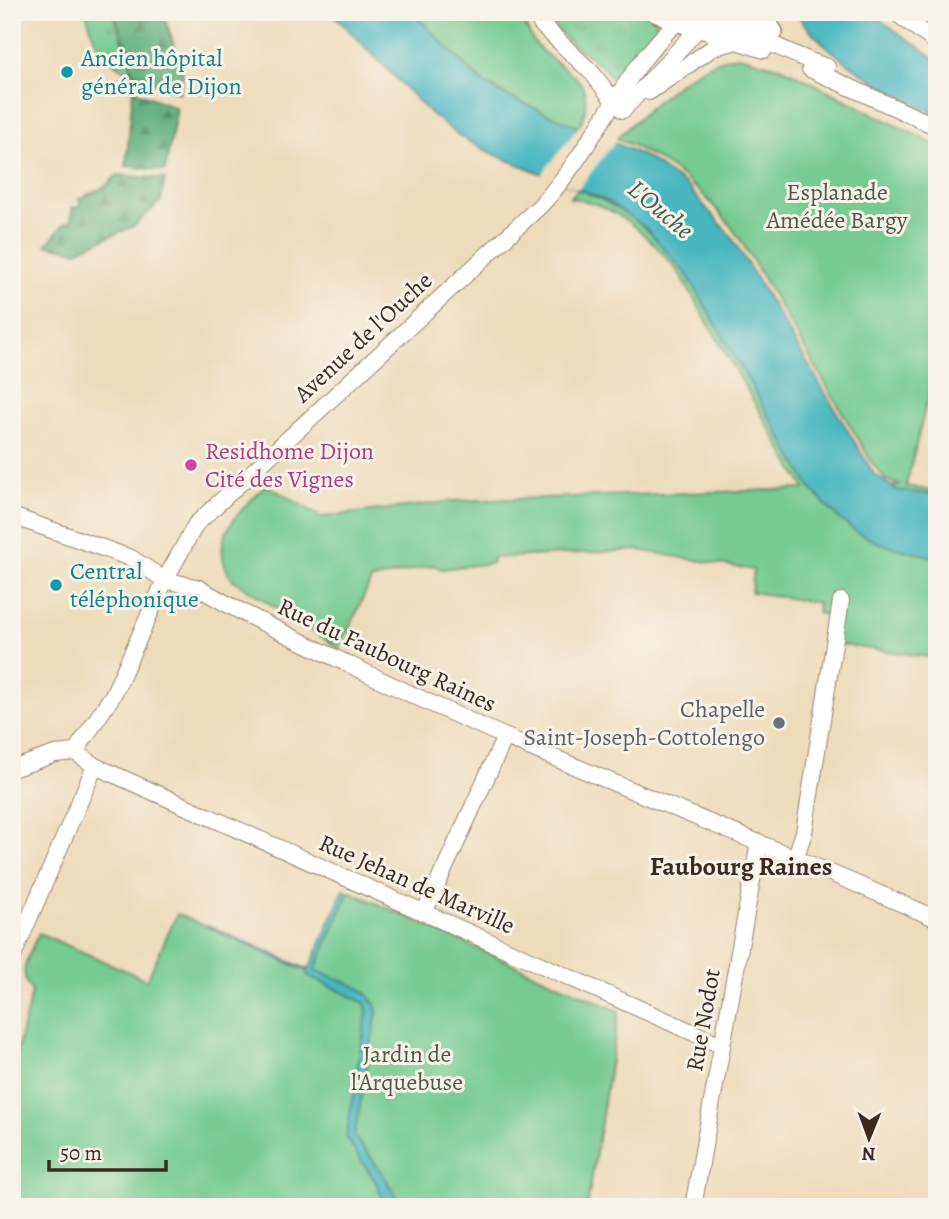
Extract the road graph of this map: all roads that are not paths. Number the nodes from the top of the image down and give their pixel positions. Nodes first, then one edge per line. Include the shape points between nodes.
1 (537, 12) edge
2 (654, 12) edge
3 (729, 12) edge
4 (759, 12) edge
5 (895, 12) edge
6 (697, 19) edge
7 (773, 32) junction
8 (735, 42) junction
9 (937, 43) edge
10 (827, 67) junction
11 (858, 89) junction
12 (618, 105) junction
13 (937, 127) edge
14 (12, 516) edge
15 (165, 580) junction
16 (841, 601) dead end
17 (505, 737) junction
18 (75, 752) junction
19 (95, 766) junction
20 (12, 769) edge
21 (759, 842) junction
22 (796, 856) junction
23 (425, 911) junction
24 (937, 919) edge
25 (12, 958) edge
26 (721, 1045) junction
27 (694, 1207) edge

1 - 12 street via 541,24
2 - 6 main road
3 - 7 street
4 - 7 main road
5 - 9 street
6 - 8 street
6 - 10 street via 730,25
6 - 12 street, Avenue de l'Ouche
7 - 10 street
8 - 11 street via 758,47
8 - 12 street, Avenue de l'Ouche via 715,47
10 - 11 street
11 - 13 street
12 - 15 street, Avenue de l'Ouche via 561,184 200,520
14 - 15 street, Rue du Faubourg Raines via 131,558
15 - 17 street, Rue du Faubourg Raines via 199,588
15 - 18 street, Avenue de l'Ouche via 113,695
16 - 22 street via 804,832
17 - 21 street, Rue du Faubourg Raines
17 - 23 street
18 - 19 street, Rue Jehan de Marville
18 - 20 street
19 - 23 street, Rue Jehan de Marville
19 - 25 street
21 - 22 street, Rue du Faubourg Raines
21 - 26 street, Rue Nodot
22 - 24 street, Rue du Faubourg Raines
23 - 26 street, Rue Jehan de Marville
26 - 27 street, Rue Nodot

